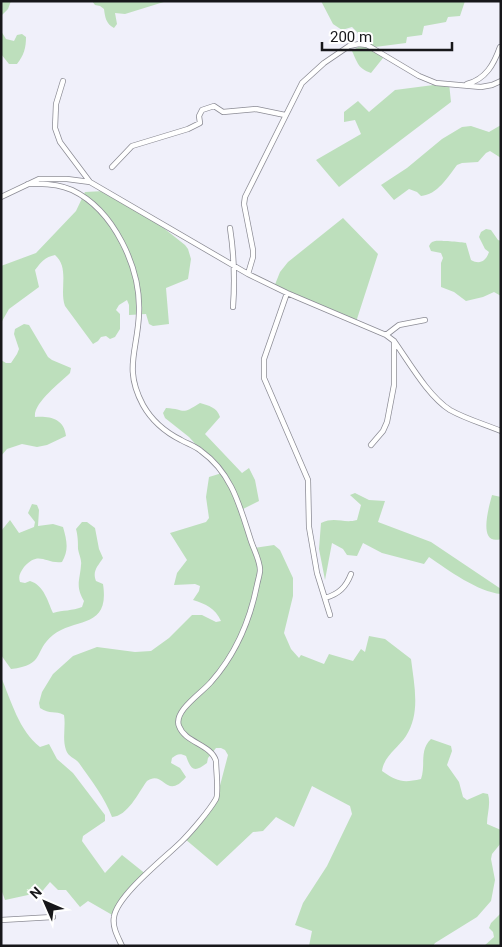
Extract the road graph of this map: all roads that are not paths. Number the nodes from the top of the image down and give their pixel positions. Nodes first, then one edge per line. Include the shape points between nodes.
1 (500, 47) edge
2 (63, 82) dead end
3 (501, 82) edge
4 (463, 84) junction
5 (285, 115) junction
6 (112, 167) dead end
7 (90, 182) junction
8 (28, 184) junction
9 (1, 198) edge
10 (230, 228) dead end
11 (235, 267) junction
12 (248, 274) junction
13 (287, 293) junction
14 (233, 307) dead end
15 (425, 320) dead end
16 (386, 335) junction
17 (394, 341) junction
18 (501, 431) edge
19 (371, 445) dead end
20 (351, 574) dead end
21 (325, 598) junction
22 (330, 615) dead end
23 (53, 917) dead end
24 (1, 920) edge
25 (122, 946) edge

1 - 4 street via 483,77
2 - 7 street via 56,104 55,128 60,142
3 - 4 street via 481,87
4 - 5 street via 436,82 419,76 366,44 359,44 349,46 307,77
5 - 6 street via 256,109 223,112 214,106 202,110 200,123 188,129 132,146
5 - 12 street via 244,204 253,250
7 - 8 street via 49,178
7 - 11 street
8 - 9 street
8 - 25 street via 40,183 72,190 93,204 124,244 137,290 139,313 131,360 135,389 154,421 199,449 225,476 235,491 260,570 253,603 240,637 222,668 184,708 178,723 186,735 214,756 217,797 185,839 121,902 114,921
10 - 11 street
11 - 12 street
11 - 14 street
12 - 13 street
13 - 16 street
13 - 21 street via 264,359 264,378 308,480 308,527
15 - 16 street via 399,325
16 - 17 street
17 - 18 street via 431,392 450,410
17 - 19 street via 394,385 387,422
20 - 21 street via 339,593
21 - 22 street
23 - 24 street

